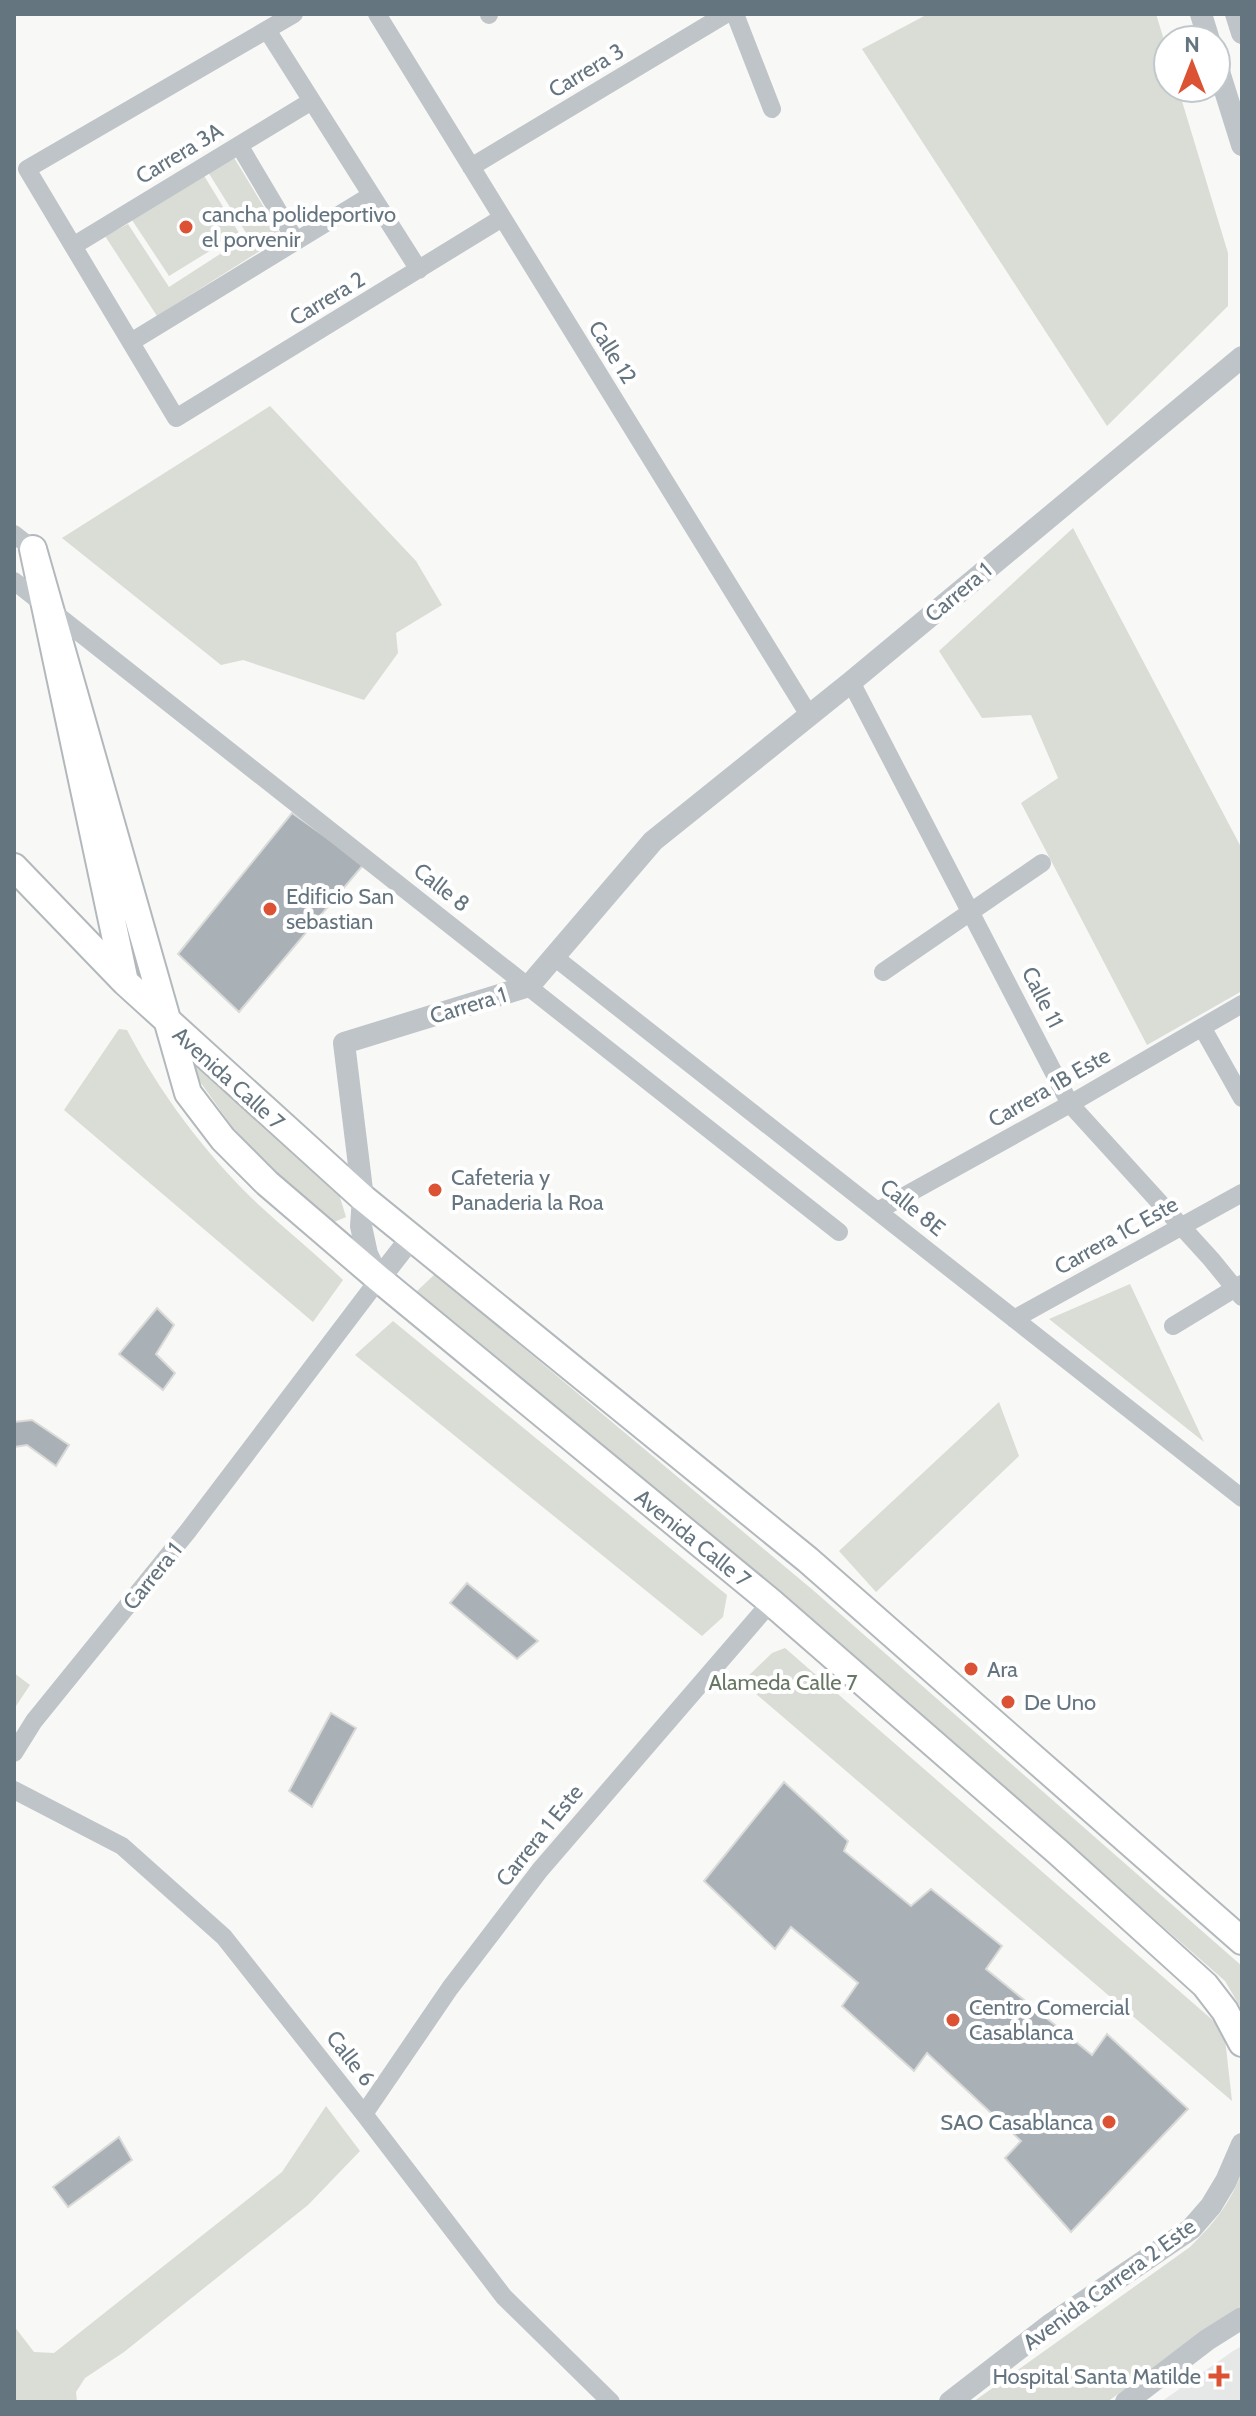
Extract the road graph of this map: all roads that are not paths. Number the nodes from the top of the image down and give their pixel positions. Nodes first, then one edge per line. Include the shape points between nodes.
1 (294, 14) edge
2 (377, 14) edge
3 (726, 14) edge
4 (735, 14) edge
5 (1236, 14) edge
6 (267, 30) junction
7 (1242, 33) edge
8 (310, 102) junction
9 (1229, 104) edge
10 (772, 109) dead end
11 (239, 145) junction
12 (1242, 145) edge
13 (471, 167) junction
14 (370, 196) junction
15 (502, 218) junction
16 (296, 241) junction
17 (73, 246) junction
18 (419, 270) junction
19 (131, 342) junction
20 (1242, 357) edge
21 (24, 541) edge
22 (14, 581) edge
23 (851, 682) junction
24 (809, 715) junction
25 (1042, 863) dead end
26 (14, 867) edge
27 (972, 911) junction
28 (553, 956) junction
29 (883, 972) dead end
30 (125, 982) junction
31 (529, 986) junction
32 (1242, 1004) edge
33 (1202, 1027) junction
34 (1242, 1098) edge
35 (1070, 1104) junction
36 (1242, 1193) edge
37 (363, 1198) junction
38 (879, 1210) junction
39 (1182, 1227) junction
40 (839, 1232) dead end
41 (411, 1238) junction
42 (379, 1279) junction
43 (1239, 1290) edge
44 (1014, 1319) junction
45 (1173, 1326) dead end
46 (1242, 1498) edge
47 (771, 1602) junction
48 (14, 1753) edge
49 (14, 1790) edge
50 (1242, 1941) edge
51 (1242, 2043) edge
52 (364, 2114) junction
53 (1242, 2144) edge
54 (1242, 2318) edge
55 (611, 2402) edge
56 (950, 2402) edge
57 (1126, 2402) edge

1 - 6 street
2 - 13 street, Calle 12
3 - 13 street, Carrera 3
4 - 10 street
5 - 7 street
6 - 8 street
6 - 17 street via 27,169
8 - 11 street, Carrera 3A
8 - 14 street
9 - 12 street
11 - 16 street
11 - 17 street, Carrera 3A
13 - 15 street, Calle 12
14 - 16 street
14 - 18 street
15 - 18 street, Carrera 2
15 - 24 street, Calle 12
16 - 19 street
17 - 19 street
18 - 19 street, Carrera 2 via 176,418
20 - 23 street, Carrera 1
21 - 30 main road, Avenida Calle 7
21 - 42 main road, Avenida Calle 7 via 188,1093 223,1139 267,1183
22 - 31 street, Calle 8
23 - 24 street, Carrera 1
23 - 27 street, Calle 11
24 - 28 street, Carrera 1 via 653,841
25 - 27 street
26 - 30 main road, Avenida Calle 7
27 - 29 street
27 - 35 street, Calle 11
28 - 31 street, Carrera 1
28 - 38 street, Calle 8E
30 - 37 main road, Avenida Calle 7
31 - 37 street, Carrera 1 via 344,1043
31 - 40 street, Calle 8
32 - 33 street, Carrera 1B Este
33 - 34 street
33 - 35 street, Carrera 1B Este
35 - 38 street, Carrera 1B Este
35 - 39 street, Calle 11
36 - 39 street, Carrera 1C Este
37 - 41 main road, Avenida Calle 7
37 - 42 street, Carrera 1 via 361,1226
38 - 44 street, Calle 8E
39 - 43 street, Calle 11
39 - 44 street, Carrera 1C Este
41 - 42 street
41 - 50 main road, Avenida Calle 7 via 808,1560
42 - 47 main road, Avenida Calle 7
42 - 48 street, Carrera 1
43 - 45 street
44 - 46 street, Calle 8E
47 - 51 main road, Avenida Calle 7 via 1205,1985
47 - 52 street, Carrera 1 Este via 540,1870
49 - 52 street, Calle 6 via 122,1846 224,1937
52 - 55 street, Calle 6 via 504,2297
53 - 56 street, Avenida Carrera 2 Este via 1226,2181 1191,2229 1051,2324
54 - 57 street

